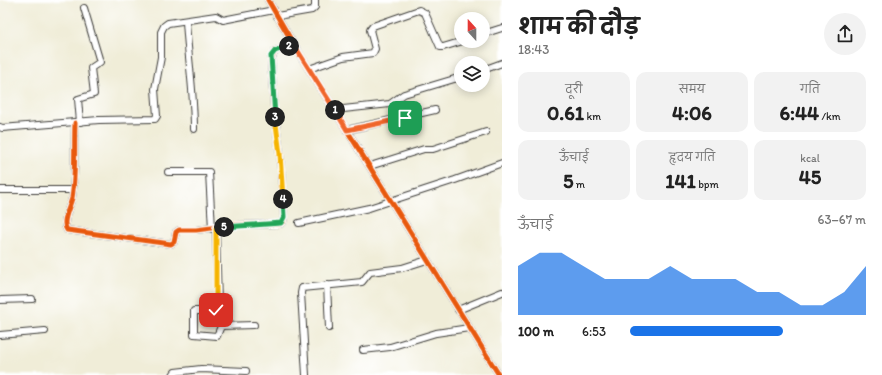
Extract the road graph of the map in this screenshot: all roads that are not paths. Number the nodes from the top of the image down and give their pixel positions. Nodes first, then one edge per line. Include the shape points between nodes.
1 (268, 0) edge
2 (315, 0) edge
3 (84, 8) dead end
4 (276, 13) junction
5 (186, 21) junction
6 (502, 28) edge
7 (490, 32) edge
8 (454, 44) edge
9 (294, 45) junction
10 (502, 63) edge
11 (490, 67) edge
12 (309, 69) junction
13 (454, 80) edge
14 (334, 110) junction
15 (435, 110) dead end
16 (77, 123) junction
17 (0, 127) edge
18 (194, 129) dead end
19 (347, 130) junction
20 (486, 132) dead end
21 (502, 163) edge
22 (370, 166) junction
23 (168, 172) dead end
24 (0, 190) edge
25 (73, 190) junction
26 (391, 199) junction
27 (299, 223) dead end
28 (214, 228) junction
29 (427, 260) junction
30 (328, 285) junction
31 (502, 292) edge
32 (32, 299) dead end
33 (0, 300) edge
34 (458, 310) junction
35 (254, 325) dead end
36 (329, 328) dead end
37 (469, 328) junction
38 (45, 331) dead end
39 (0, 335) edge
40 (363, 350) dead end
41 (246, 371) dead end
42 (173, 375) edge
43 (306, 375) edge
44 (498, 375) edge

1 - 4 street
2 - 4 street via 315,7 312,10
3 - 16 street via 100,62 91,68 94,94 78,99
4 - 5 street via 223,20 216,16
4 - 9 street
5 - 16 street via 168,23 162,32 161,57 155,89 157,118
5 - 18 street
6 - 7 street
8 - 12 street via 440,47 425,13 419,10 373,26 370,30 373,53 343,57
9 - 12 street
9 - 28 street via 275,51 271,60 280,154 283,222
10 - 11 street
12 - 14 street
13 - 14 street via 404,94 390,104
14 - 19 street
15 - 19 street
16 - 17 street
16 - 25 street
19 - 22 street
20 - 22 street
21 - 26 street
22 - 26 street
23 - 28 street via 209,172
24 - 25 street
25 - 28 street via 65,228 68,231 171,244 178,230
26 - 27 street via 369,208
26 - 29 street
28 - 35 street via 218,308 215,311 194,311 194,334 217,336 221,326
29 - 30 street via 402,268 370,272 362,282
29 - 34 street
30 - 36 street
30 - 43 street via 305,287 301,290
31 - 34 street
32 - 33 street
34 - 37 street
37 - 40 street via 436,333 390,347
37 - 44 street
38 - 39 street
41 - 42 street via 201,369 175,372

